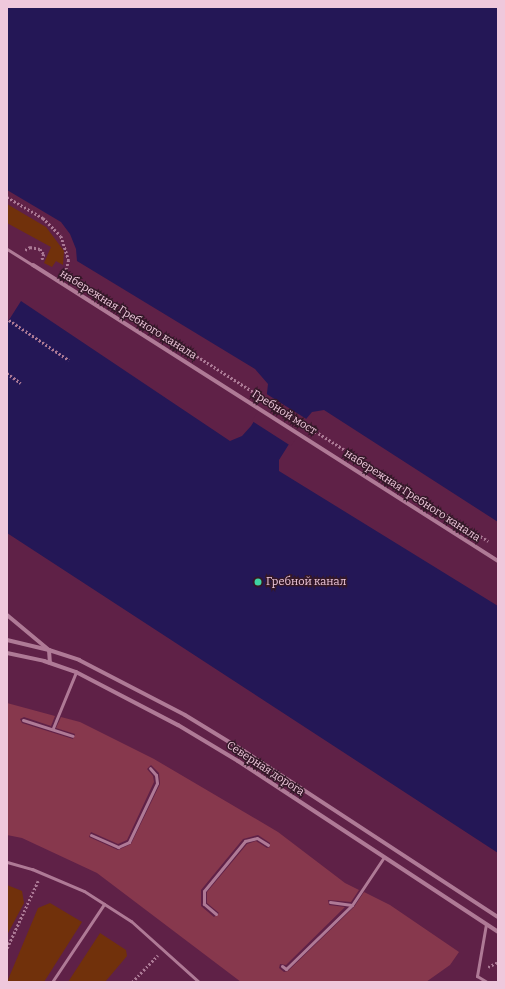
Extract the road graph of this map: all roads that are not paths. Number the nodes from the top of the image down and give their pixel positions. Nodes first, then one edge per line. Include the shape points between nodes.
1 (7, 249) edge
2 (33, 265) joint
3 (240, 396) joint
4 (317, 445) joint
5 (498, 561) edge
6 (7, 615) edge
7 (7, 640) edge
8 (50, 650) junction
9 (7, 653) edge
10 (50, 663) junction
11 (76, 672) junction
12 (24, 720) dead end
13 (53, 728) junction
14 (73, 736) dead end
15 (151, 768) dead end
16 (91, 835) dead end
17 (268, 845) dead end
18 (384, 857) junction
19 (7, 862) edge
20 (330, 902) dead end
21 (104, 904) junction
22 (352, 905) junction
23 (216, 914) dead end
24 (498, 917) edge
25 (486, 924) junction
26 (498, 932) edge
27 (282, 966) dead end
28 (52, 982) edge
29 (199, 982) edge
30 (487, 982) edge

1 - 2 lane, набережная Гребного канала
2 - 3 street, набережная Гребного канала
3 - 4 street, Гребной мост
4 - 5 street, набережная Гребного канала
6 - 8 street
7 - 8 street, Северная дорога
8 - 10 street
8 - 24 street, Северная дорога via 113,675 185,714
9 - 10 street, Северная дорога
10 - 11 street, Северная дорога
11 - 13 lane
11 - 18 street, Северная дорога via 178,725
12 - 13 lane
13 - 14 lane
15 - 16 lane via 157,783 129,842 118,847
17 - 23 lane via 262,840 252,838 245,841 204,891 204,904
18 - 22 lane
18 - 25 street, Северная дорога
19 - 21 lane via 42,873 84,891
20 - 22 lane
21 - 28 lane
21 - 29 lane via 131,921
22 - 27 lane via 286,969
25 - 26 street, Северная дорога
25 - 30 lane via 477,976

